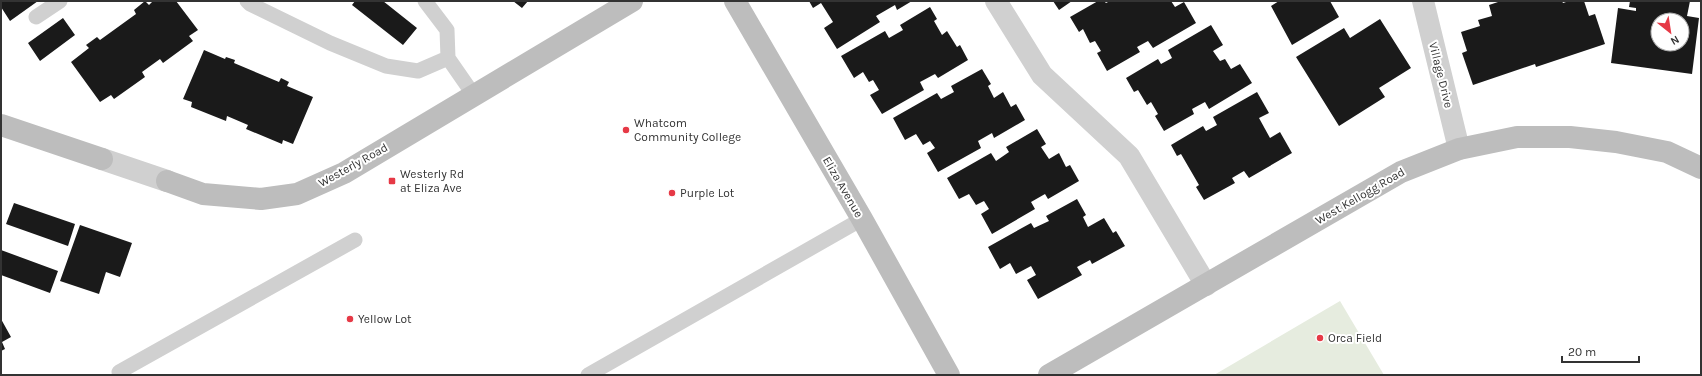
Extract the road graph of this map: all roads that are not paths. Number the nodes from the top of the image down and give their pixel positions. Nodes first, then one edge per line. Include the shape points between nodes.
1 (60, 1) edge
2 (247, 1) edge
3 (425, 1) edge
4 (632, 1) edge
5 (735, 1) edge
6 (996, 1) edge
7 (1423, 1) edge
8 (36, 17) dead end
9 (448, 58) junction
10 (473, 94) junction
11 (2, 130) edge
12 (1459, 149) junction
13 (1701, 168) edge
14 (862, 219) junction
15 (355, 240) dead end
16 (1206, 285) junction
17 (119, 372) dead end
18 (588, 375) edge
19 (949, 375) edge
20 (1049, 375) edge

1 - 8 lane
2 - 9 lane via 324,40 386,66 418,71
3 - 9 lane via 447,30
4 - 10 street, Westerly Road
5 - 14 street, Eliza Avenue
6 - 16 street via 1042,75 1129,156
7 - 12 street, Village Drive
9 - 10 lane
10 - 11 street, Westerly Road via 344,172 297,194 261,199 203,194 102,159
12 - 13 street, West Kellogg Road via 1517,137 1570,137 1616,142 1668,152
12 - 16 street, West Kellogg Road via 1401,172
14 - 18 lane
14 - 19 street, Eliza Avenue
15 - 17 lane
16 - 20 street, West Kellogg Road

